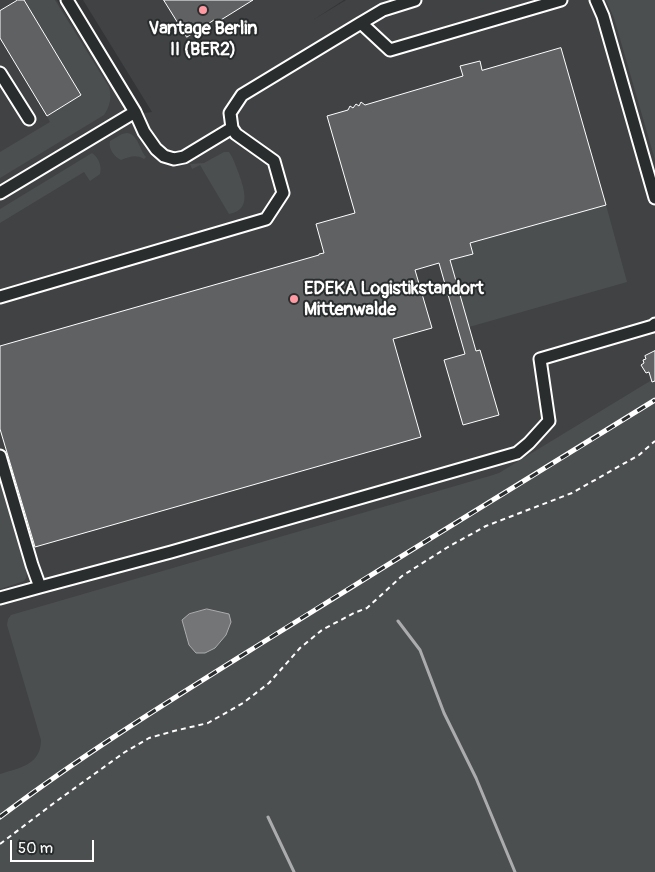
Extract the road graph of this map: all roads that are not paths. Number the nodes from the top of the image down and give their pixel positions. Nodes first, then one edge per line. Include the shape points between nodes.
1 (67, 0) edge
2 (415, 0) edge
3 (561, 0) edge
4 (596, 0) edge
5 (362, 23) junction
6 (0, 73) edge
7 (135, 112) junction
8 (29, 119) dead end
9 (232, 128) junction
10 (0, 193) edge
11 (655, 198) edge
12 (0, 297) edge
13 (655, 324) edge
14 (0, 456) edge
15 (40, 587) junction
16 (0, 598) edge

1 - 7 street
2 - 5 street via 383,10
3 - 5 street via 390,50
4 - 11 street
5 - 9 street via 242,95 230,113
6 - 8 street
7 - 9 street via 156,149 174,159 184,157
7 - 10 street
9 - 12 street via 274,161 283,193 266,219
13 - 15 street via 540,359 549,421 517,453
14 - 15 street
15 - 16 street

